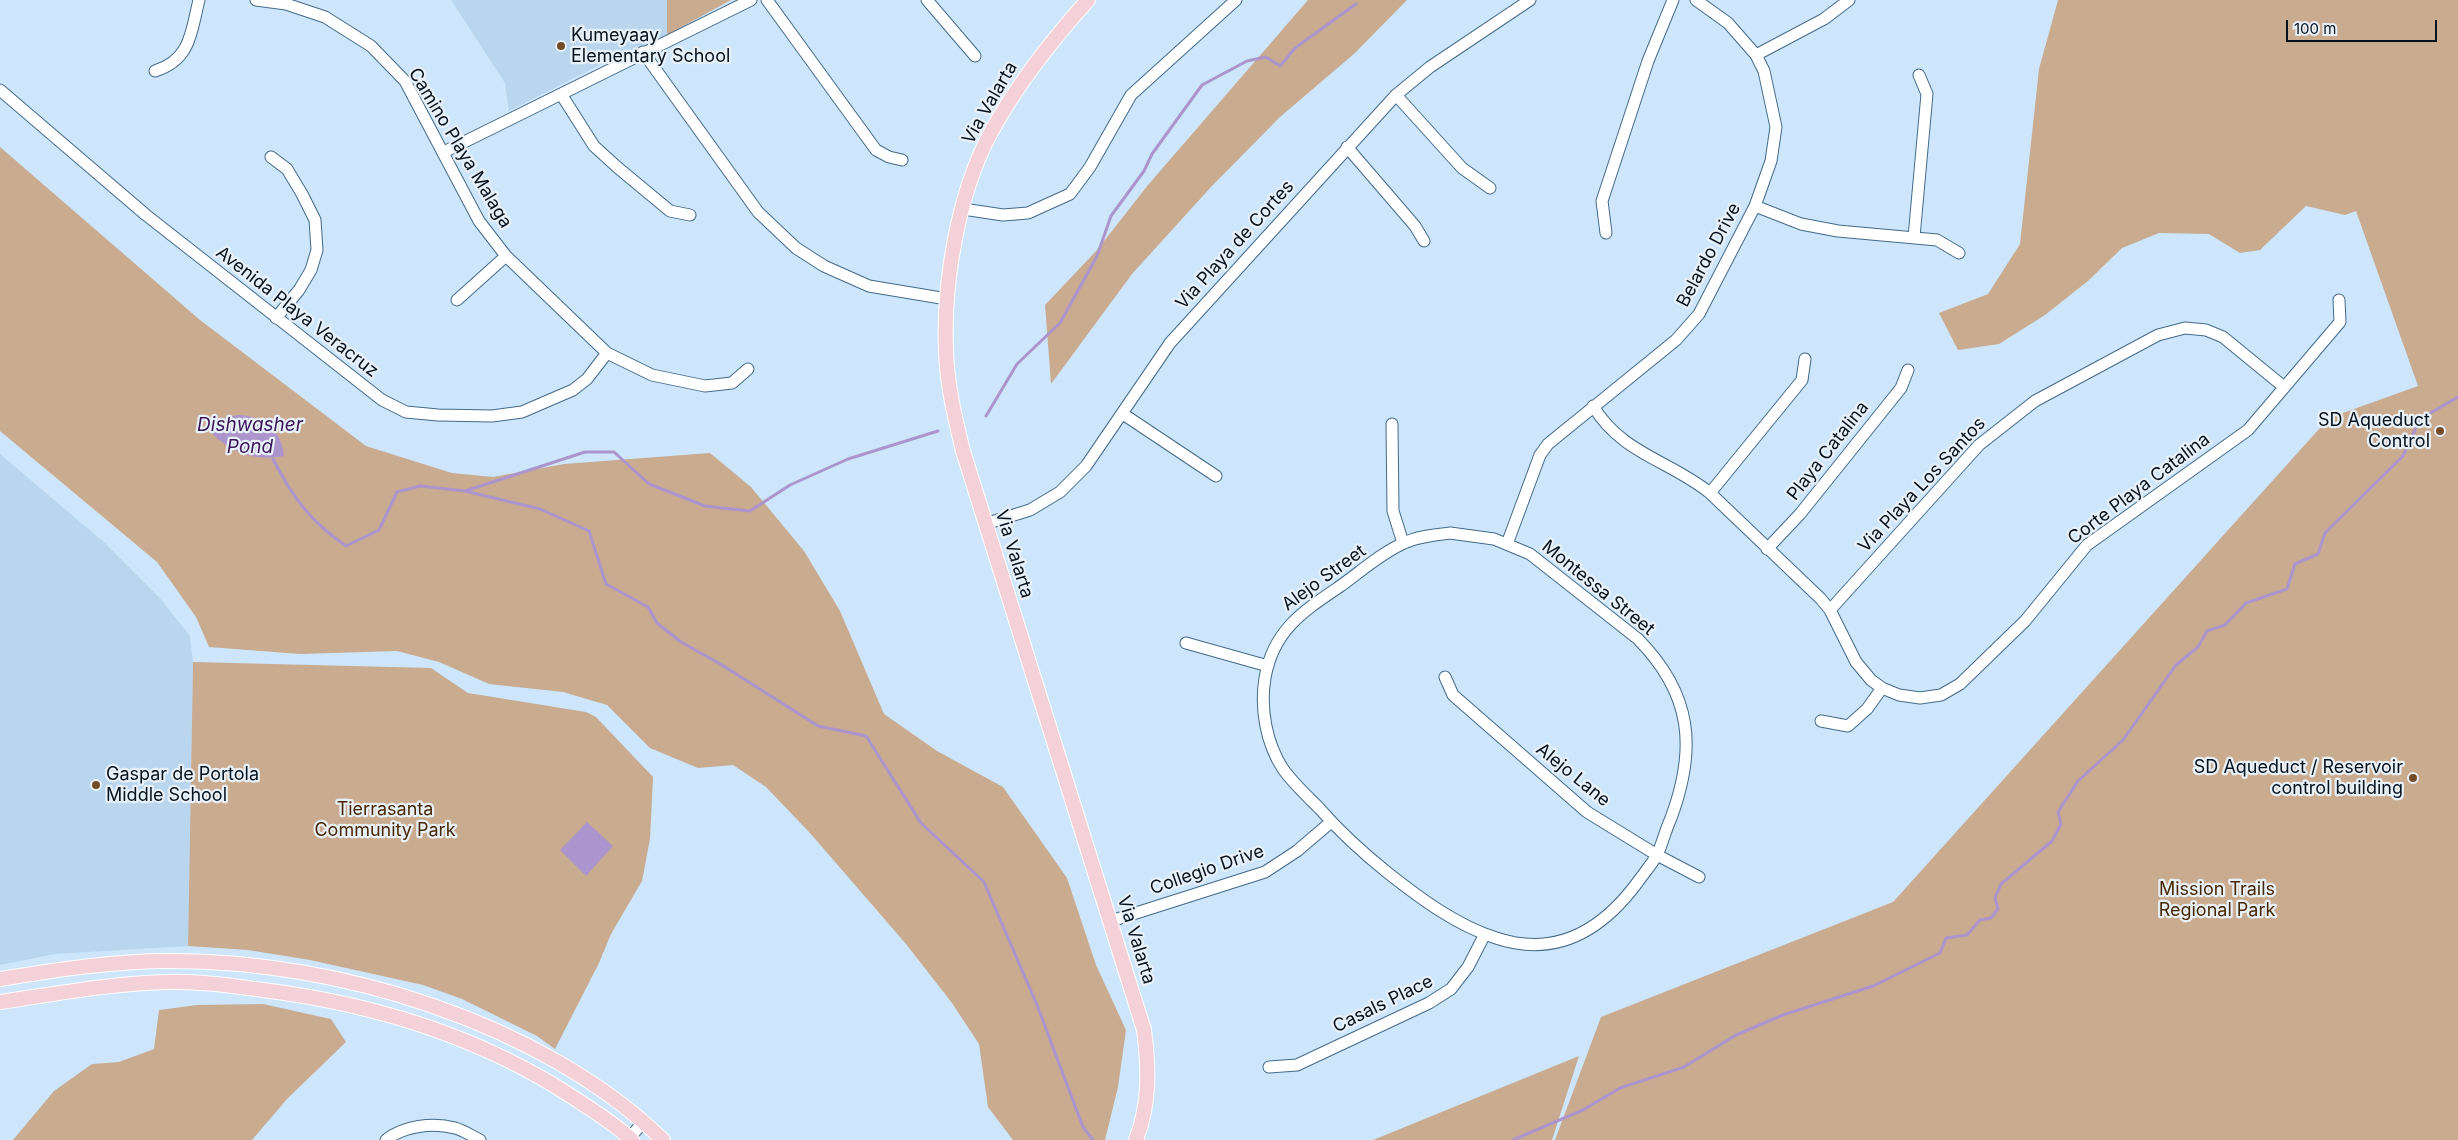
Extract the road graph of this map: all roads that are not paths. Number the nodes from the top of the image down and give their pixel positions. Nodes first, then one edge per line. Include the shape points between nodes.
1 (199, 0) edge
2 (256, 0) edge
3 (751, 0) edge
4 (767, 0) edge
5 (927, 0) edge
6 (1088, 0) edge
7 (1236, 0) edge
8 (1530, 0) edge
9 (1673, 0) edge
10 (1696, 0) edge
11 (1849, 0) edge
12 (644, 52) junction
13 (1756, 55) junction
14 (975, 56) dead end
15 (155, 70) dead end
16 (1919, 75) dead end
17 (0, 90) edge
18 (561, 94) junction
19 (1396, 95) junction
20 (1348, 147) junction
21 (444, 152) junction
22 (271, 157) dead end
23 (902, 160) dead end
24 (1490, 188) dead end
25 (1755, 206) junction
26 (963, 209) junction
27 (690, 215) dead end
28 (1606, 233) dead end
29 (1914, 237) junction
30 (1424, 241) dead end
31 (1959, 253) dead end
32 (506, 256) junction
33 (947, 299) junction
34 (457, 300) dead end
35 (2339, 300) dead end
36 (276, 318) junction
37 (607, 353) junction
38 (1805, 358) dead end
39 (748, 370) dead end
40 (1908, 370) dead end
41 (2284, 388) junction
42 (1593, 406) junction
43 (1123, 414) junction
44 (1392, 424) dead end
45 (1216, 476) dead end
46 (1710, 493) junction
47 (985, 524) junction
48 (1403, 543) junction
49 (1507, 544) junction
50 (1767, 549) junction
51 (1830, 610) junction
52 (1186, 643) dead end
53 (1268, 666) junction
54 (1444, 677) dead end
55 (1882, 688) junction
56 (1821, 721) dead end
57 (1331, 822) junction
58 (1657, 855) junction
59 (1700, 877) dead end
60 (1111, 921) junction
61 (1485, 934) junction
62 (0, 979) edge
63 (0, 1002) edge
64 (475, 1021) junction
65 (438, 1029) junction
66 (1269, 1067) dead end
67 (644, 1121) junction
68 (630, 1139) edge
69 (386, 1140) edge
70 (480, 1140) edge
71 (663, 1140) edge
72 (1136, 1140) edge

1 - 15 street via 183,55 167,67
2 - 21 street, Camino Playa Malaga via 286,4 325,17 371,46 405,82
3 - 12 street
4 - 23 street via 876,150
5 - 14 street
6 - 26 main road, Via Valarta via 1053,38 1018,87 978,160
7 - 26 street via 1131,95 1090,167 1070,194 1028,214 1003,215
8 - 19 street, Via Playa de Cortes via 1430,67
9 - 28 street via 1648,61 1602,201
10 - 13 street, Belardo Drive via 1728,23
11 - 13 street via 1824,19
12 - 18 street
12 - 33 street via 758,212 796,248 839,274 869,286
13 - 25 street, Belardo Drive via 1768,86 1776,127 1771,161
16 - 29 street via 1927,94
17 - 36 street, Avenida Playa Veracruz via 146,215
18 - 21 street
18 - 27 street via 594,146 670,211
19 - 20 street, Via Playa de Cortes
19 - 24 street via 1462,168
20 - 30 street
20 - 43 street, Via Playa de Cortes via 1170,343
21 - 32 street, Camino Playa Malaga via 479,221
22 - 36 street via 287,169 315,220 317,250 300,290
25 - 29 street via 1801,224 1838,231
25 - 42 street, Belardo Drive via 1699,314 1676,340
26 - 33 main road, Via Valarta
29 - 31 street via 1937,240
32 - 34 street
32 - 37 street, Camino Playa Malaga
33 - 47 main road, Via Valarta via 946,351 952,406
35 - 41 street, Corte Playa Catalina via 2340,322
36 - 37 street, Avenida Playa Veracruz via 382,400 406,412 492,416 522,412 573,390 587,379
37 - 39 street, Camino Playa Malaga via 652,375 705,386 732,383
38 - 46 street via 1802,380
40 - 50 street, Playa Catalina via 1901,388 1800,514
41 - 51 street, Via Playa Los Santos via 2223,338 2206,330 2185,328 2158,334 2035,401 1979,446
41 - 55 street, Corte Playa Catalina via 2248,430 2087,545 2025,621 1960,684 1941,695 1920,698
42 - 46 street via 1626,444 1693,479
42 - 49 street, Belardo Drive via 1548,444 1540,455
43 - 45 street
43 - 47 street, Via Playa de Cortes via 1086,466 1060,492 1030,510
44 - 48 street via 1394,511
46 - 50 street
47 - 60 main road, Via Valarta
48 - 49 street, Alejo Street via 1450,533 1474,535
48 - 53 street, Alejo Street via 1300,613 1282,635
49 - 58 street, Montessa Street via 1530,554 1638,639 1669,680 1684,719 1686,761 1679,796
50 - 51 street
51 - 55 street via 1856,662
52 - 53 street
53 - 57 street, Alejo Street via 1263,705 1272,746 1284,771
54 - 58 street, Alejo Lane via 1453,694 1560,790 1587,812
55 - 56 street via 1867,709 1848,726
57 - 60 street, Collegio Drive via 1297,851 1265,872
57 - 61 street, Montessa Street via 1360,852 1421,900
58 - 59 street, Alejo Lane
58 - 61 street, Montessa Street via 1618,908 1581,934 1537,944 1510,942
60 - 72 main road, Via Valarta via 1144,1030 1146,1047 1148,1090
61 - 66 street, Casals Place via 1468,967 1451,989 1429,1003 1297,1065
62 - 64 main road via 74,968 169,961 237,964 362,984
63 - 65 main road via 170,982 302,995 357,1005
64 - 65 main road via 471,1026 456,1030
64 - 67 main road via 564,1065
65 - 68 main road via 506,1058 553,1084
67 - 68 street
67 - 71 main road
69 - 70 street via 416,1127 430,1125 455,1128

